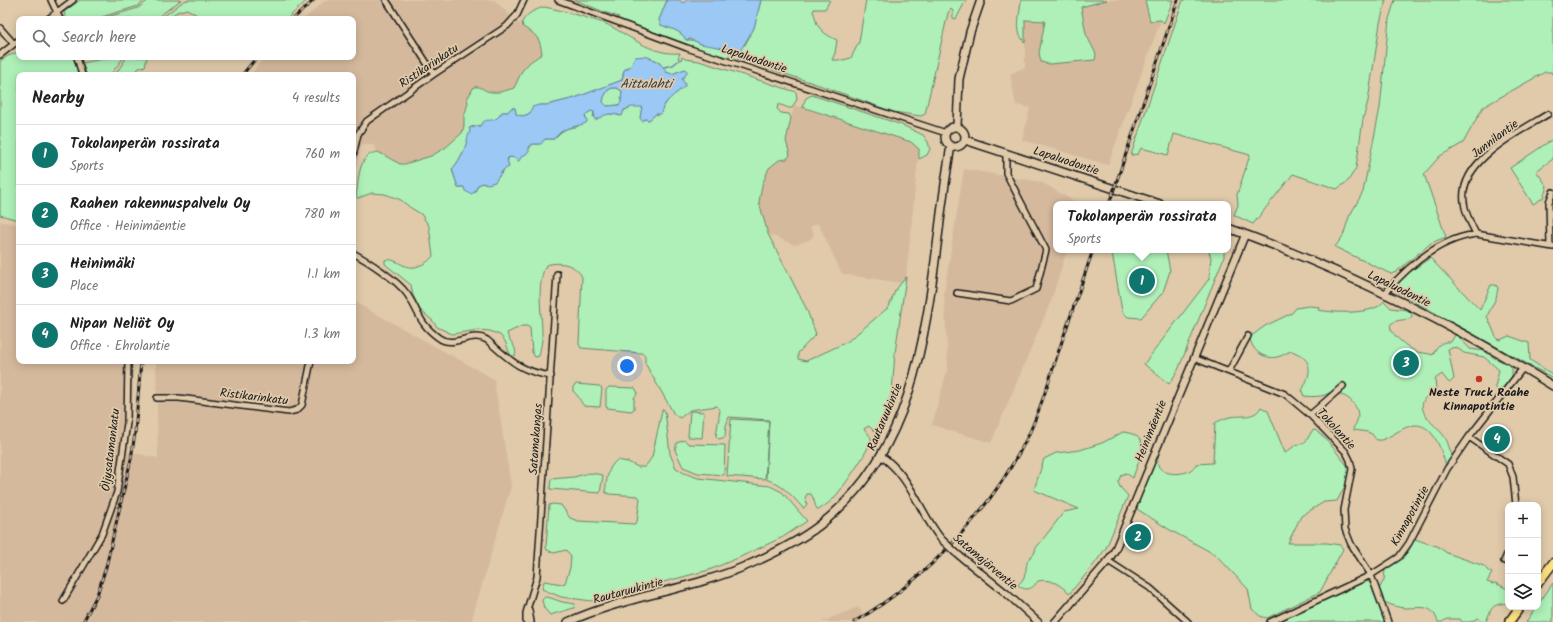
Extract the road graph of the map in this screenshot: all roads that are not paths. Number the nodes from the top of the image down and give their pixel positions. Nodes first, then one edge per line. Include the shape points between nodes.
1 (51, 0) edge
2 (73, 0) edge
3 (386, 0) edge
4 (524, 0) edge
5 (558, 0) edge
6 (981, 0) edge
7 (57, 12) junction
8 (52, 16) edge
9 (59, 16) edge
10 (0, 28) edge
11 (14, 44) joint
12 (0, 55) edge
13 (78, 60) edge
14 (81, 72) edge
15 (434, 74) junction
16 (1548, 114) dead end
17 (957, 126) junction
18 (946, 133) junction
19 (356, 138) edge
20 (965, 140) junction
21 (951, 146) junction
22 (1006, 153) junction
23 (1553, 192) edge
24 (1151, 201) edge
25 (1231, 229) edge
26 (1476, 234) junction
27 (1245, 235) junction
28 (1552, 247) edge
29 (356, 255) edge
30 (557, 274) dead end
31 (957, 293) dead end
32 (1385, 293) junction
33 (1248, 336) dead end
34 (1194, 358) junction
35 (128, 364) edge
36 (309, 364) edge
37 (1523, 368) junction
38 (1229, 371) junction
39 (551, 376) junction
40 (1343, 386) dead end
41 (1553, 386) edge
42 (158, 398) dead end
43 (1310, 414) junction
44 (1470, 437) junction
45 (881, 456) junction
46 (1516, 502) edge
47 (1108, 561) junction
48 (1553, 563) edge
49 (1371, 575) junction
50 (1541, 579) edge
51 (63, 601) dead end
52 (530, 605) junction
53 (1518, 610) edge
54 (526, 622) edge
55 (531, 622) edge
56 (568, 622) edge
57 (1038, 622) edge
58 (1055, 622) edge
59 (1188, 622) edge
60 (1270, 622) edge
61 (1388, 622) edge
62 (1510, 622) edge

1 - 7 street
2 - 7 street
3 - 15 street
4 - 15 street, Ristikarinkatu via 512,22
5 - 18 street, Lapaluodontie via 687,48
6 - 17 main road via 970,32 959,79
7 - 8 street
7 - 9 street
10 - 11 street
11 - 12 street
13 - 14 street
15 - 19 street, Ristikarinkatu via 367,121
16 - 26 street, Junnilantie via 1500,145 1476,165 1467,182 1464,197 1466,211
17 - 18 main road via 950,128
17 - 20 main road via 965,133
18 - 21 main road via 945,139
20 - 21 main road via 961,145
20 - 22 main road, Lapaluodontie
21 - 45 main road, Rautaruukintie via 932,288 918,360 910,388
22 - 24 main road, Lapaluodontie
22 - 31 street via 1006,173 1046,250 1036,289 1012,302
23 - 28 street via 1549,202
25 - 27 main road, Lapaluodontie
26 - 28 street
26 - 32 street via 1436,247 1394,282
27 - 32 main road, Lapaluodontie
27 - 34 street, Heinimäentie
29 - 39 street via 403,289 423,325 441,340 450,342 470,337 482,338 517,366
30 - 39 street, Satamakangas
32 - 37 main road, Lapaluodontie
33 - 38 street
34 - 38 street, Tokolantie
34 - 47 street, Heinimäentie
35 - 51 street, Öljysatamankatu via 127,423 117,492 102,534
36 - 42 street, Ristikarinkatu via 302,405 293,412 179,398
37 - 41 main road, Lapaluodontie
37 - 44 street, Kinnapotintie
38 - 43 street, Tokolantie via 1281,392
39 - 52 street, Satamakangas via 537,577
40 - 43 street
43 - 49 street, Tokolantie via 1344,449 1350,460 1352,469 1344,513 1345,529 1351,544
44 - 46 street via 1508,464
44 - 49 street, Kinnapotintie via 1447,469 1404,550
45 - 56 main road, Rautaruukintie via 854,494 836,512 784,548 711,580 585,614
45 - 57 street, Satamajärventie, bridge via 891,462 902,476 941,539
47 - 58 street, Heinimäentie
47 - 59 street via 1150,588
48 - 50 highway
49 - 60 street, Kinnapotintie
49 - 61 street, Tokolantie
52 - 54 street, Satamakangas via 526,613
52 - 55 street, Satamakangas
53 - 62 highway

